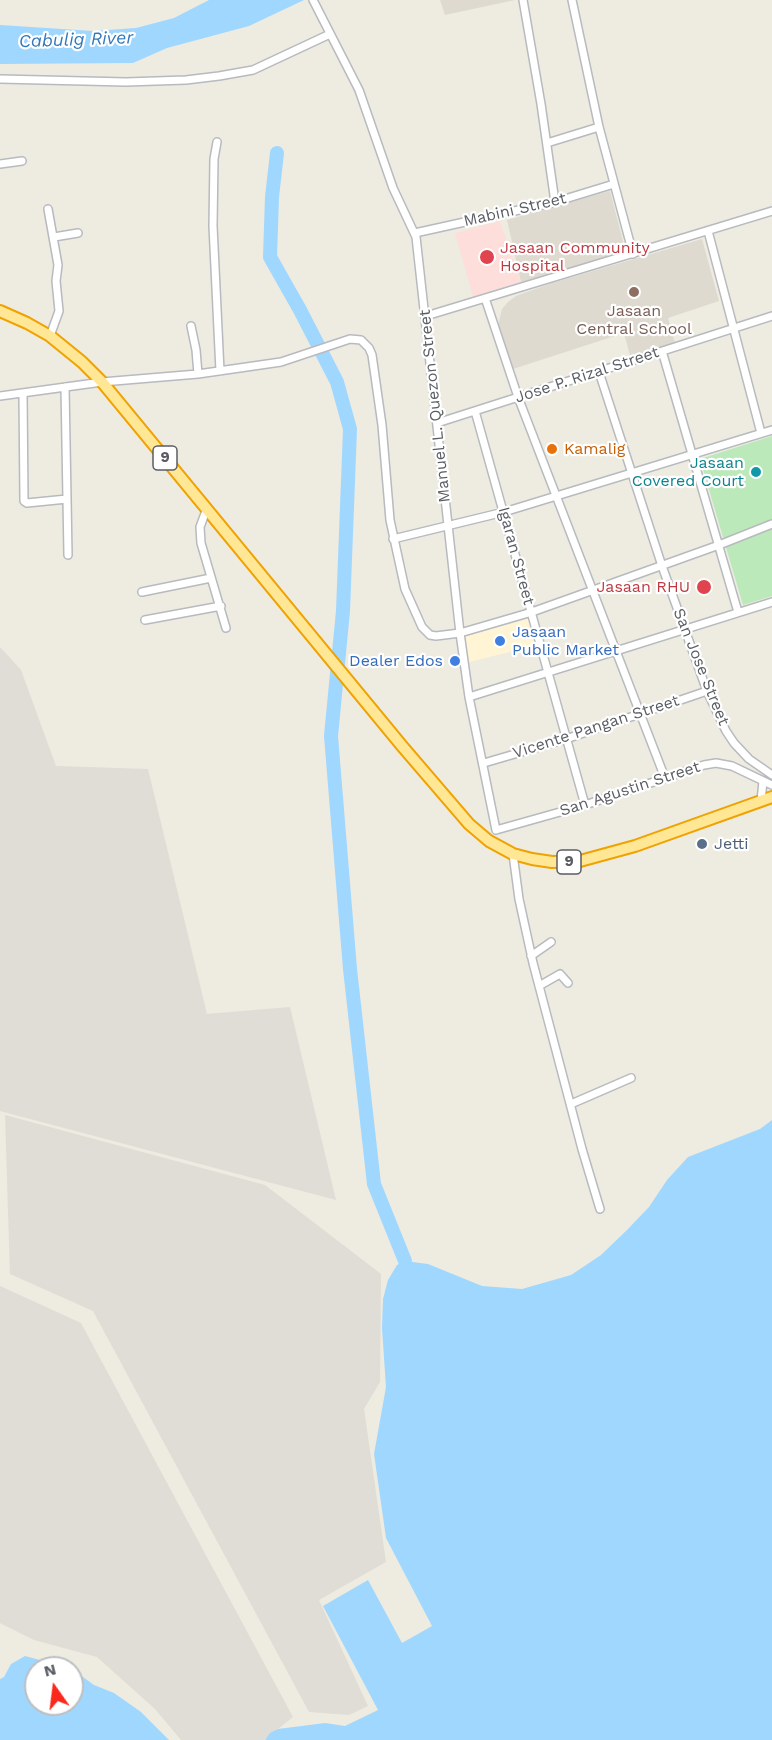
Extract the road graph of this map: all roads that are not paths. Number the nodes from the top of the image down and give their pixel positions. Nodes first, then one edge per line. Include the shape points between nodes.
1 (313, 0) edge
2 (523, 0) edge
3 (572, 0) edge
4 (330, 34) junction
5 (0, 79) edge
6 (599, 127) junction
7 (217, 142) dead end
8 (547, 143) junction
9 (22, 161) dead end
10 (0, 164) edge
11 (614, 184) junction
12 (555, 202) junction
13 (48, 209) dead end
14 (772, 211) edge
15 (708, 231) junction
16 (78, 233) dead end
17 (415, 233) junction
18 (54, 237) junction
19 (633, 254) junction
20 (484, 298) junction
21 (0, 311) edge
22 (426, 316) junction
23 (772, 316) edge
24 (191, 326) dead end
25 (732, 328) junction
26 (50, 336) junction
27 (662, 351) junction
28 (220, 370) junction
29 (599, 372) junction
30 (198, 374) junction
31 (102, 382) junction
32 (65, 387) junction
33 (23, 393) junction
34 (0, 396) edge
35 (518, 397) junction
36 (476, 411) junction
37 (437, 423) junction
38 (772, 430) edge
39 (761, 433) junction
40 (693, 455) junction
41 (632, 473) junction
42 (556, 496) junction
43 (67, 499) junction
44 (207, 508) junction
45 (504, 512) junction
46 (772, 525) edge
47 (447, 527) junction
48 (393, 539) junction
49 (719, 545) junction
50 (68, 555) dead end
51 (662, 566) junction
52 (211, 578) junction
53 (592, 591) junction
54 (142, 592) dead end
55 (772, 602) edge
56 (221, 606) junction
57 (532, 612) junction
58 (738, 612) junction
59 (145, 620) dead end
60 (226, 628) dead end
61 (684, 628) junction
62 (460, 633) junction
63 (615, 650) junction
64 (548, 673) junction
65 (707, 691) junction
66 (470, 697) junction
67 (639, 714) junction
68 (566, 739) junction
69 (484, 764) junction
70 (772, 775) edge
71 (665, 778) junction
72 (764, 781) junction
73 (772, 785) edge
74 (772, 797) edge
75 (761, 801) junction
76 (585, 805) junction
77 (496, 830) junction
78 (489, 841) junction
79 (513, 854) junction
80 (551, 942) dead end
81 (531, 956) junction
82 (568, 983) dead end
83 (539, 986) junction
84 (631, 1078) dead end
85 (571, 1104) junction
86 (600, 1209) dead end

1 - 4 street, Manuel L. Quezon Street
2 - 8 street
3 - 6 street
4 - 5 street via 253,70 219,76 126,82
4 - 17 street, Manuel L. Quezon Street via 359,90 393,188
6 - 8 street
6 - 11 street
7 - 28 street via 213,226
8 - 12 street
9 - 10 street
11 - 12 street, Mabini Street
11 - 19 street
12 - 17 street, Mabini Street
13 - 18 street
14 - 15 street
15 - 19 street
15 - 25 street
16 - 18 street
17 - 22 street, Manuel L. Quezon Street
18 - 26 street via 59,311
19 - 20 street
20 - 22 street
20 - 35 street
21 - 26 highway, 9
22 - 37 street, Manuel L. Quezon Street
23 - 25 street, Jose P. Rizal Street
24 - 30 street
25 - 27 street, Jose P. Rizal Street
25 - 39 street
26 - 31 highway, 9
27 - 29 street, Jose P. Rizal Street
27 - 40 street
28 - 30 street
28 - 48 street via 281,362 343,341 356,339 366,343 372,355 382,425
29 - 35 street, Jose P. Rizal Street
29 - 41 street, San Jose Street
30 - 31 street
31 - 32 street
31 - 44 highway, 9
32 - 33 street
32 - 43 street
33 - 34 street
33 - 43 street via 24,501
35 - 36 street, Jose P. Rizal Street
35 - 42 street
36 - 37 street, Jose P. Rizal Street
36 - 45 street, Igaran Street
37 - 47 street, Manuel L. Quezon Street
38 - 39 street
39 - 40 street
40 - 41 street
40 - 49 street
41 - 42 street
41 - 51 street, San Jose Street
42 - 45 street
42 - 53 street
43 - 50 street
44 - 52 street via 200,531
44 - 78 highway, 9 via 402,746 469,824
45 - 47 street
45 - 57 street, Igaran Street
46 - 49 street
47 - 48 street
47 - 62 street, Manuel L. Quezon Street
48 - 62 street via 405,589 422,627 436,636
49 - 51 street
49 - 58 street
51 - 53 street
51 - 61 street, San Jose Street
52 - 54 street
52 - 56 street
53 - 57 street
53 - 63 street
55 - 58 street
56 - 59 street
56 - 60 street
57 - 62 street
57 - 64 street, Igaran Street
58 - 61 street
61 - 63 street
61 - 65 street, San Jose Street
62 - 66 street, Manuel L. Quezon Street
63 - 64 street
63 - 67 street
64 - 66 street
64 - 68 street, Igaran Street
65 - 67 street, Vicente Pangan Street
65 - 70 street, San Jose Street via 734,742 749,759
66 - 69 street, Manuel L. Quezon Street
67 - 68 street, Vicente Pangan Street
67 - 71 street
68 - 69 street, Vicente Pangan Street
68 - 76 street, Igaran Street
69 - 77 street, Manuel L. Quezon Street
71 - 72 street, San Agustin Street via 716,764 732,766
71 - 76 street, San Agustin Street
72 - 73 street, San Agustin Street
72 - 75 street
74 - 75 highway, 9
75 - 79 highway, 9 via 594,858 552,862
76 - 77 street, San Agustin Street
77 - 78 street
78 - 79 highway, 9
79 - 81 street
80 - 81 street
81 - 83 street
82 - 83 street via 560,974
83 - 85 street
84 - 85 street
85 - 86 street

